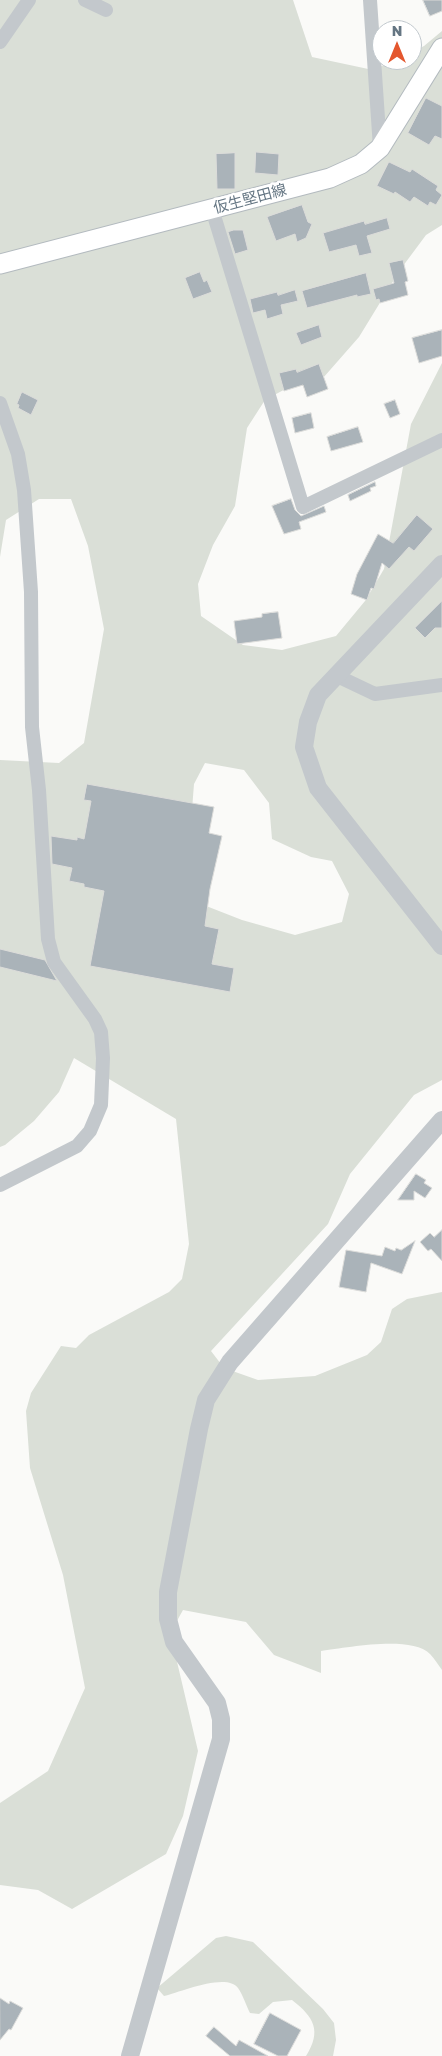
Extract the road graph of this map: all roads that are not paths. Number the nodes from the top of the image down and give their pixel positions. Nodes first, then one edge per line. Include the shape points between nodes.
1 (29, 0) edge
2 (84, 0) edge
3 (370, 0) edge
4 (106, 10) dead end
5 (0, 42) edge
6 (442, 48) edge
7 (380, 148) junction
8 (212, 209) junction
9 (0, 264) edge
10 (0, 404) edge
11 (442, 440) edge
12 (442, 564) edge
13 (336, 675) junction
14 (442, 685) edge
15 (442, 946) edge
16 (442, 1120) edge
17 (0, 1185) edge
18 (130, 2056) edge

1 - 5 street
2 - 4 street
3 - 7 street
6 - 7 main road, 仮生堅田線
7 - 8 main road, 仮生堅田線 via 361,164 330,178
8 - 9 main road, 仮生堅田線
8 - 11 street via 303,508
10 - 17 street via 18,454 24,490 31,592 32,728 48,939 54,962 101,1032 103,1058 101,1105 90,1131 76,1146
12 - 13 street
13 - 14 street via 375,694
13 - 15 street via 318,695 308,722 304,747 318,788
16 - 18 street via 230,1362 206,1400 168,1592 168,1619 174,1642 217,1703 221,1739

